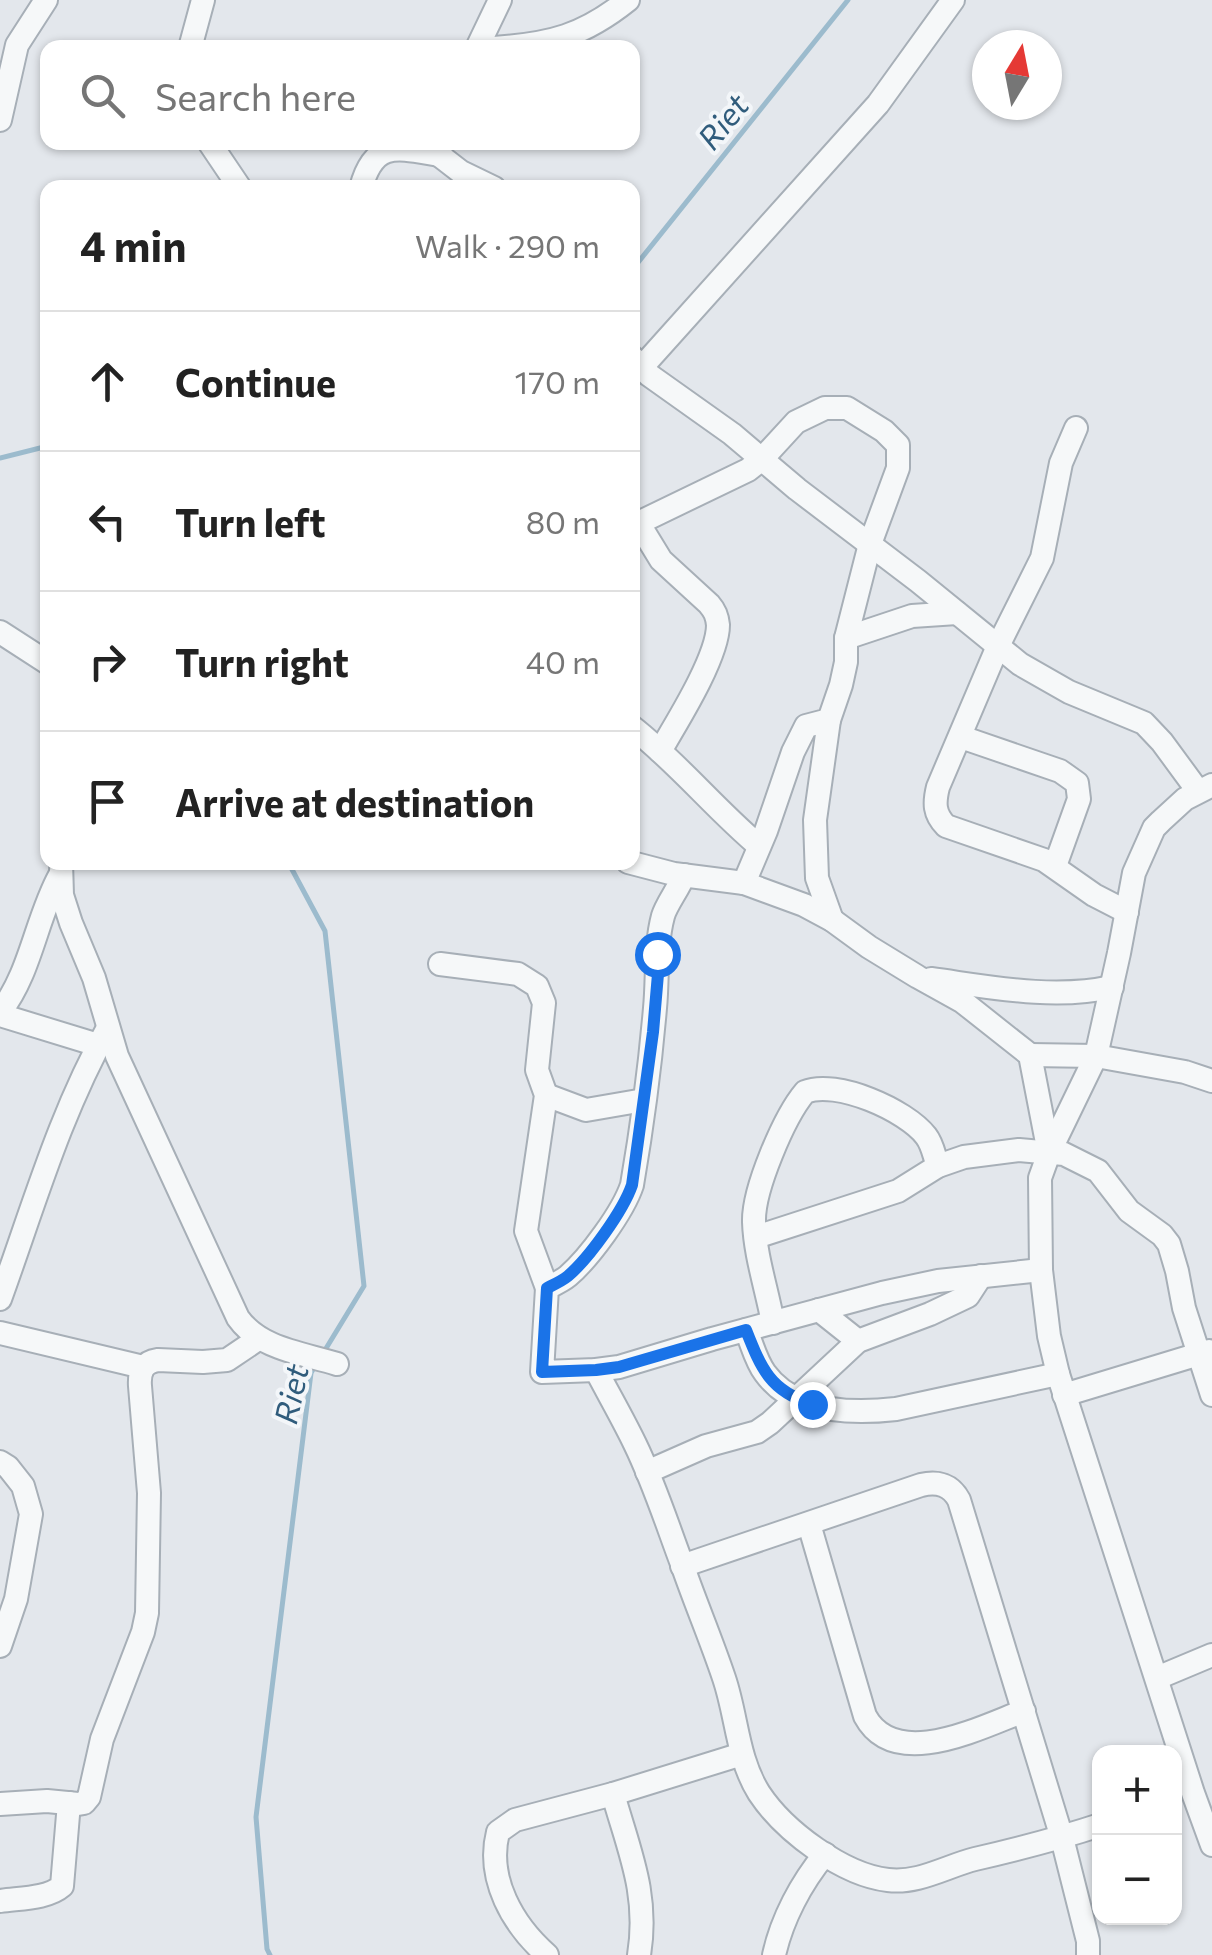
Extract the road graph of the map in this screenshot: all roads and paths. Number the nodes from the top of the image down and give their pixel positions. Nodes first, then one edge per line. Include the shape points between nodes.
1 (46, 0) edge
2 (203, 0) edge
3 (500, 0) edge
4 (628, 0) edge
5 (953, 0) edge
6 (8, 40) edge
7 (192, 40) edge
8 (481, 40) edge
9 (558, 40) edge
10 (0, 120) edge
11 (214, 150) edge
12 (387, 150) edge
13 (443, 150) edge
14 (235, 180) edge
15 (363, 180) edge
16 (478, 180) edge
17 (640, 361) edge
18 (640, 368) edge
19 (1076, 428) dead end
20 (762, 459) junction
21 (640, 523) edge
22 (640, 530) edge
23 (870, 544) junction
24 (957, 613) junction
25 (0, 632) edge
26 (846, 638) junction
27 (998, 646) junction
28 (40, 660) edge
29 (829, 720) junction
30 (640, 734) edge
31 (960, 737) junction
32 (660, 751) junction
33 (1205, 788) edge
34 (759, 846) junction
35 (640, 865) edge
36 (1056, 866) junction
37 (60, 870) edge
38 (60, 870) edge
39 (684, 875) junction
40 (744, 883) junction
41 (1127, 912) junction
42 (832, 920) junction
43 (440, 964) dead end
44 (918, 977) junction
45 (1112, 986) junction
46 (0, 1014) edge
47 (103, 1036) junction
48 (1030, 1055) junction
49 (1096, 1056) junction
50 (1212, 1081) edge
51 (546, 1095) junction
52 (644, 1100) junction
53 (1048, 1152) junction
54 (938, 1166) junction
55 (756, 1237) junction
56 (1040, 1270) junction
57 (981, 1276) junction
58 (547, 1288) junction
59 (0, 1299) edge
60 (818, 1310) junction
61 (773, 1323) junction
62 (746, 1330) junction
63 (0, 1333) edge
64 (258, 1338) junction
65 (858, 1341) junction
66 (1205, 1352) edge
67 (337, 1364) dead end
68 (143, 1367) junction
69 (596, 1370) junction
70 (1061, 1384) junction
71 (1212, 1395) edge
72 (796, 1398) junction
73 (0, 1462) edge
74 (647, 1472) junction
75 (809, 1524) junction
76 (682, 1566) junction
77 (0, 1646) edge
78 (1212, 1655) edge
79 (1157, 1678) junction
80 (1024, 1711) junction
81 (742, 1754) junction
82 (613, 1794) junction
83 (1184, 1797) edge
84 (69, 1803) junction
85 (0, 1804) edge
86 (1092, 1828) edge
87 (1062, 1838) junction
88 (1212, 1845) edge
89 (824, 1854) junction
90 (0, 1902) edge
91 (547, 1955) edge
92 (638, 1955) edge
93 (774, 1955) edge
94 (1088, 1955) edge

1 - 6 street
2 - 7 street
3 - 8 street
4 - 9 street
5 - 17 street via 878,104
6 - 10 street
11 - 14 street
12 - 15 street via 376,155
13 - 16 street
18 - 20 street
19 - 27 street via 1061,463 1042,558
20 - 21 street
20 - 23 street
20 - 23 street via 796,422 826,408 847,408 884,431 900,456
22 - 32 street via 718,621 710,655
23 - 24 street
23 - 26 street
24 - 26 street via 912,616
24 - 27 street
25 - 28 street
26 - 29 street
27 - 31 street
27 - 33 street via 1053,684 1144,724
29 - 34 street via 806,726
29 - 42 street via 815,820 817,878
30 - 32 street
31 - 36 street via 1077,783 1080,800
31 - 36 street via 938,787 936,814 954,830
32 - 34 street
33 - 41 street via 1154,828 1134,873
34 - 40 street
35 - 39 street
36 - 41 street
37 - 46 street via 20,979
38 - 47 street via 66,909 94,978
39 - 40 street
39 - 52 street via 664,912
40 - 42 street
41 - 45 street
42 - 44 street
43 - 51 street via 518,974 538,986 544,1003 537,1070
44 - 45 street via 1016,990 1086,993
44 - 48 street via 963,1002
45 - 49 street
46 - 47 street
47 - 59 street via 64,1121
47 - 64 street via 230,1305
48 - 49 street
48 - 53 street
49 - 50 street
49 - 53 street
51 - 52 street via 586,1110
51 - 58 street via 526,1230
52 - 58 street via 625,1202 567,1278
53 - 54 street via 1000,1151
53 - 56 street via 1040,1178
53 - 66 street via 1098,1171 1129,1211 1162,1235
54 - 55 street via 898,1191
54 - 55 street via 922,1132 885,1106 834,1089 811,1089 799,1099 772,1154 756,1200
55 - 61 street
56 - 57 street
56 - 70 street
57 - 60 street
57 - 65 street via 968,1296
58 - 69 street via 542,1372
60 - 61 street
60 - 65 street
61 - 62 street
62 - 69 street
62 - 72 street via 764,1372
63 - 68 street
64 - 67 street
64 - 68 street via 227,1360 158,1360
65 - 72 street
66 - 70 street
66 - 71 street
68 - 84 street via 147,1613 102,1739 89,1797
69 - 74 street
70 - 72 street via 1005,1387 874,1412
70 - 79 street
72 - 74 street via 756,1432
73 - 77 street via 23,1486 31,1514
74 - 76 street
75 - 76 street
75 - 80 street via 872,1727 888,1738 920,1744
75 - 80 street via 928,1483 951,1488
76 - 81 street via 724,1679
78 - 79 street
79 - 83 street
80 - 87 street
81 - 82 street
81 - 89 street via 773,1810
82 - 91 street via 515,1820 498,1832 495,1855 505,1900 517,1924
82 - 92 street via 641,1895
83 - 88 street
84 - 85 street
84 - 90 street via 62,1886
86 - 87 street
87 - 89 street via 901,1880 870,1876
87 - 94 street
89 - 93 street via 793,1904

